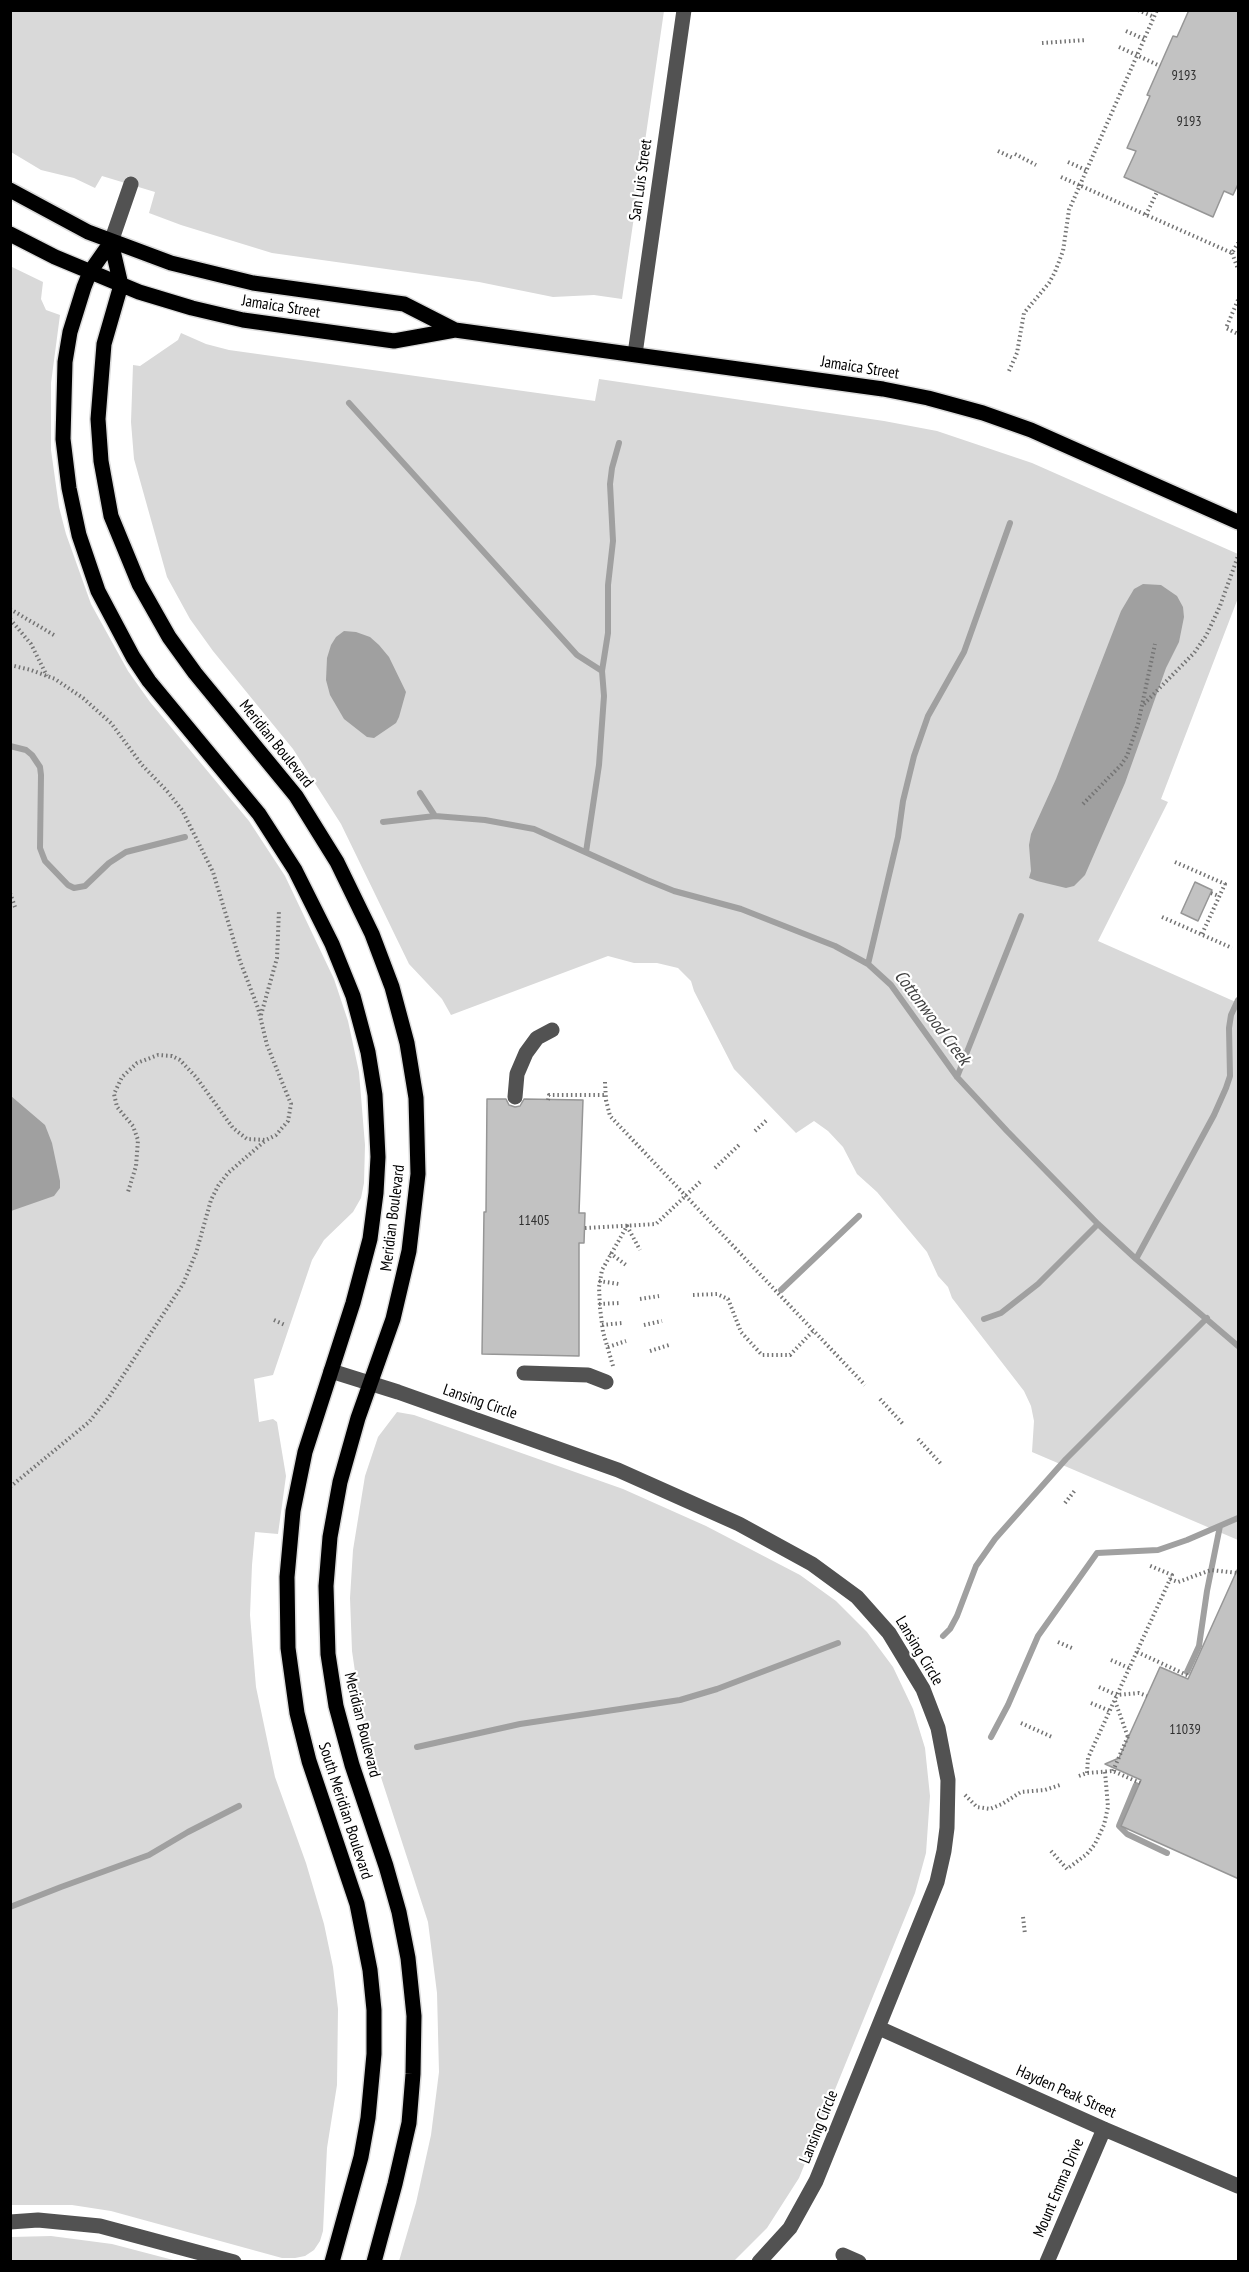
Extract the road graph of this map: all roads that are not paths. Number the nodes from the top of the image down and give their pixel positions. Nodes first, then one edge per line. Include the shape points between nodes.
1 (684, 10) edge
2 (131, 184) dead end
3 (10, 190) edge
4 (10, 234) edge
5 (111, 242) junction
6 (90, 272) junction
7 (121, 285) junction
8 (455, 330) junction
9 (635, 354) junction
10 (1239, 522) edge
11 (552, 1030) dead end
12 (515, 1097) dead end
13 (331, 1371) junction
14 (524, 1373) dead end
15 (606, 1382) dead end
16 (370, 1384) junction
17 (879, 2028) junction
18 (1104, 2129) junction
19 (1239, 2186) edge
20 (10, 2222) edge
21 (843, 2255) dead end
22 (234, 2262) edge
23 (332, 2262) edge
24 (374, 2262) edge
25 (759, 2262) edge
26 (859, 2262) edge
27 (1047, 2262) edge

1 - 9 street, San Luis Street
2 - 5 street
3 - 5 main road
4 - 6 main road
5 - 6 main road, Meridian Boulevard
5 - 7 main road
5 - 8 main road, Jamaica Street via 171,263 239,280 404,304
6 - 7 main road, Jamaica Street
6 - 13 main road, Meridian Boulevard via 67,348 63,419 70,495 93,578 119,633 149,681 259,814 290,860 344,970 368,1052 377,1124 375,1204 358,1288
7 - 8 main road, Jamaica Street via 211,313 323,332 394,341
7 - 16 main road, Meridian Boulevard via 106,334 98,409 101,461 113,523 139,584 169,638 292,791 329,848 377,947 404,1030 417,1110 417,1198 401,1289
8 - 9 main road, Jamaica Street
9 - 10 main road, Jamaica Street via 883,389 954,404 1039,433
11 - 12 street via 537,1038 526,1053
13 - 16 street, Lansing Circle
13 - 23 main road, South Meridian Boulevard via 298,1481 289,1541 286,1606 300,1727 357,1904 374,2010 368,2118
14 - 15 street via 588,1375
16 - 17 street, Lansing Circle via 587,1458 709,1509 832,1577 884,1626 913,1670 932,1709 943,1748 948,1800 937,1882
16 - 24 main road, Meridian Boulevard via 338,1487 326,1599 328,1654 336,1706 396,1900 413,2005 409,2123
17 - 18 street, Hayden Peak Street
17 - 25 street, Lansing Circle via 812,2190 790,2228
18 - 19 street, Hayden Peak Street
18 - 27 street, Mount Emma Drive
20 - 22 street via 38,2220 100,2226
21 - 26 street

